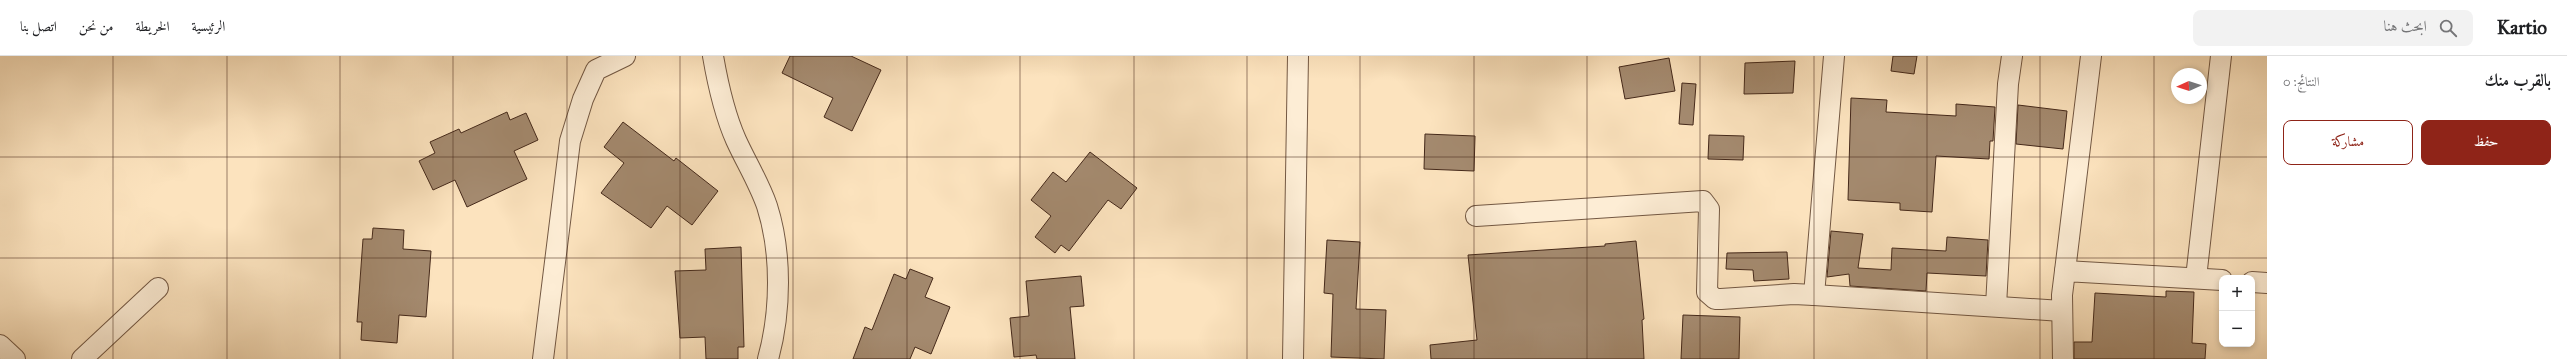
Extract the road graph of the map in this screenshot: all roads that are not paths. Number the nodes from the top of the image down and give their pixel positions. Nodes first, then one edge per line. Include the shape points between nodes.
1 (625, 56) edge
2 (713, 56) edge
3 (1298, 56) edge
4 (1834, 56) edge
5 (2012, 56) edge
6 (2091, 56) edge
7 (2221, 56) edge
8 (1476, 216) dead end
9 (2065, 271) junction
10 (2196, 278) junction
11 (2219, 280) edge
12 (2255, 282) edge
13 (2267, 283) edge
14 (158, 288) dead end
15 (1814, 295) junction
16 (1996, 306) junction
17 (2062, 311) junction
18 (0, 345) edge
19 (15, 359) edge
20 (82, 359) edge
21 (543, 359) edge
22 (768, 359) edge
23 (1293, 359) edge
24 (2063, 359) edge

1 - 21 street via 596,70 583,99 570,141
2 - 22 street via 720,99 767,206 774,239 778,279
3 - 23 street
4 - 15 street
5 - 16 street via 2008,84
6 - 9 street
7 - 10 street
8 - 15 street via 1703,201 1708,209 1707,292 1711,297 1721,300 1794,294
9 - 10 street
9 - 17 street
10 - 11 street
12 - 13 street
14 - 20 street
15 - 16 street
16 - 17 street
17 - 24 street
18 - 19 street

